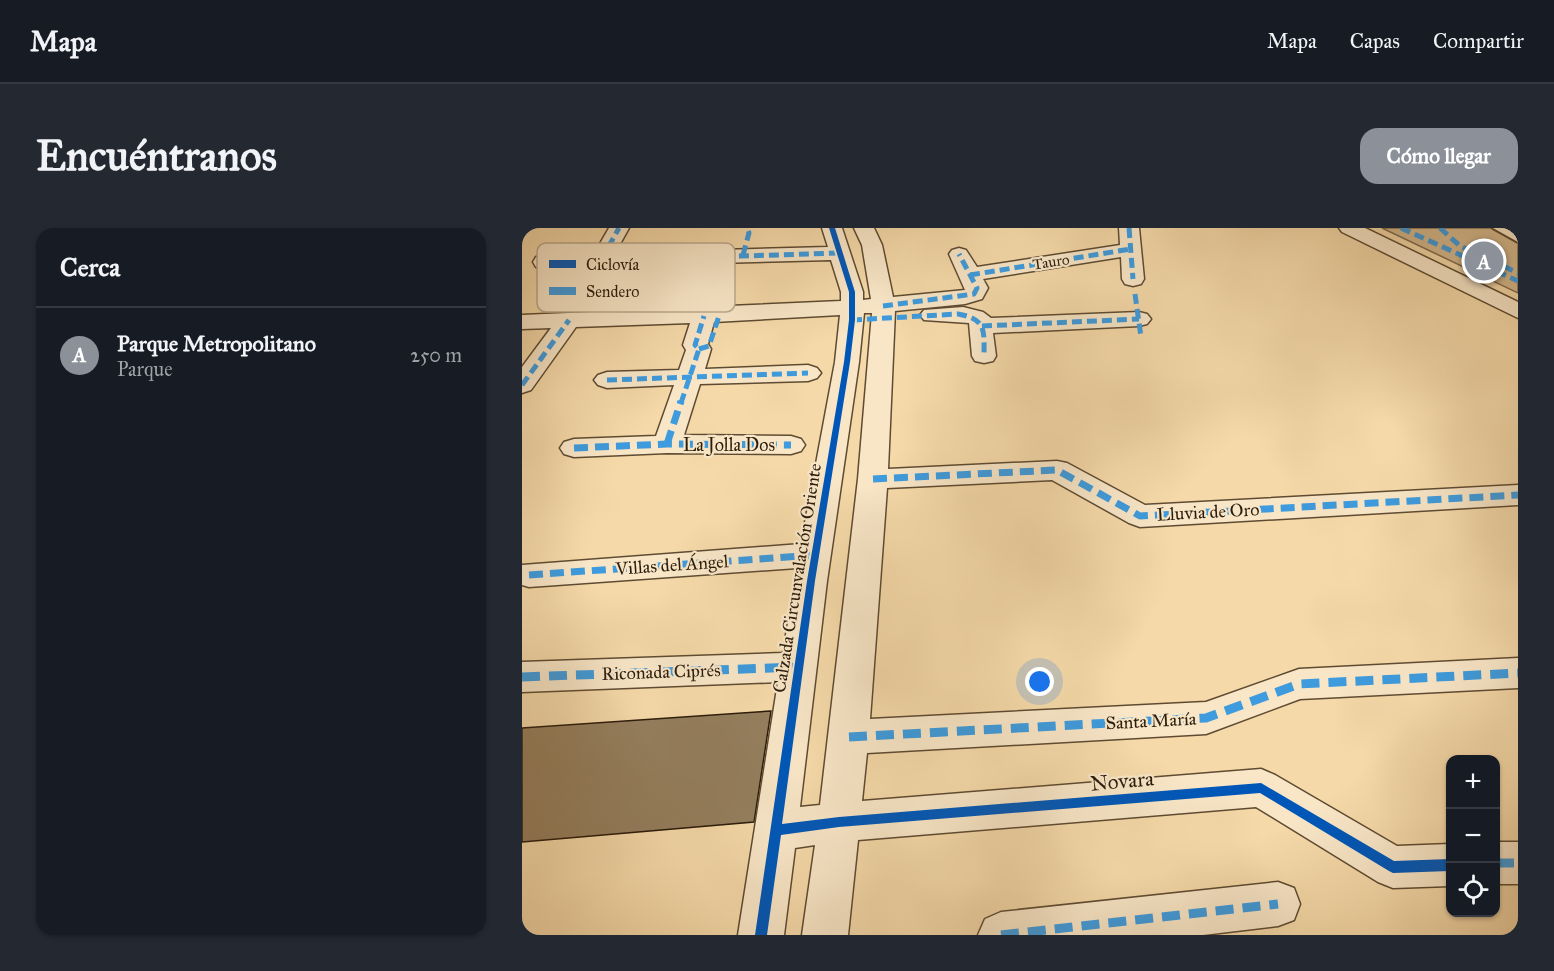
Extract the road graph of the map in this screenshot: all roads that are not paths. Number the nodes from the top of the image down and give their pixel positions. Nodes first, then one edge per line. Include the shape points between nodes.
1 (619, 228) edge
2 (747, 228) edge
3 (864, 228) edge
4 (1349, 228) edge
5 (1375, 228) edge
6 (1498, 228) edge
7 (1130, 238) edge
8 (1518, 239) edge
9 (836, 241) edge
10 (611, 243) edge
11 (735, 247) edge
12 (958, 254) dead end
13 (735, 256) edge
14 (970, 274) junction
15 (1518, 298) edge
16 (522, 303) edge
17 (537, 304) edge
18 (867, 306) junction
19 (735, 307) edge
20 (626, 312) edge
21 (707, 312) edge
22 (1518, 312) edge
23 (570, 320) junction
24 (522, 322) edge
25 (982, 326) junction
26 (984, 356) dead end
27 (880, 360) junction
28 (848, 362) junction
29 (808, 373) dead end
30 (690, 377) junction
31 (608, 380) dead end
32 (522, 385) edge
33 (667, 444) junction
34 (791, 445) dead end
35 (574, 448) dead end
36 (873, 478) junction
37 (1518, 495) edge
38 (813, 568) junction
39 (529, 575) dead end
40 (862, 580) junction
41 (799, 667) junction
42 (1518, 673) edge
43 (522, 677) edge
44 (849, 736) junction
45 (839, 822) junction
46 (776, 830) junction
47 (1500, 863) edge
48 (1518, 863) edge
49 (1446, 865) edge
50 (1278, 904) dead end
51 (761, 935) edge
52 (825, 935) edge
53 (1001, 935) edge

1 - 10 street
2 - 11 street via 749,233
3 - 18 street, Calzada Circunvalación Oriente via 872,245
4 - 22 street
5 - 15 street
6 - 8 lane
7 - 14 street, Tauro
7 - 25 street, Tauro via 1140,328
9 - 13 street via 793,255
9 - 18 street, Calzada Circunvalación Oriente
12 - 14 street
14 - 18 street via 978,288 965,297
16 - 17 street
18 - 19 street
18 - 25 street, Tauro via 974,316
18 - 27 street, Calzada Circunvalación Oriente
18 - 28 street, Calzada Circunvalación Oriente
20 - 23 street
21 - 30 street, La Jolla Dos via 709,346 699,349
23 - 24 street
23 - 32 street
25 - 26 street
27 - 28 street
27 - 36 street, Calzada Circunvalación Oriente
28 - 38 street, Calzada Circunvalación Oriente
29 - 30 street
30 - 31 street
30 - 33 street, La Jolla Dos
33 - 34 street, La Jolla Dos
33 - 35 street, La Jolla Dos
36 - 37 street, Lluvia de Oro via 1057,470 1140,516
36 - 40 street, Calzada Circunvalación Oriente
38 - 39 street, Villas del Ángel
38 - 40 street, Villas del Ángel
38 - 41 street, Calzada Circunvalación Oriente
40 - 44 street, Calzada Circunvalación Oriente
41 - 43 street, Riconada Ciprés
41 - 46 street, Calzada Circunvalación Oriente
42 - 44 street, Santa María via 1299,684 1206,718
44 - 45 street, Calzada Circunvalación Oriente
45 - 46 street, Novara
45 - 49 street, Novara via 1261,788 1393,867
45 - 52 street, Calzada Circunvalación Oriente
46 - 51 street, Calzada Circunvalación Oriente
47 - 48 street
50 - 53 street

